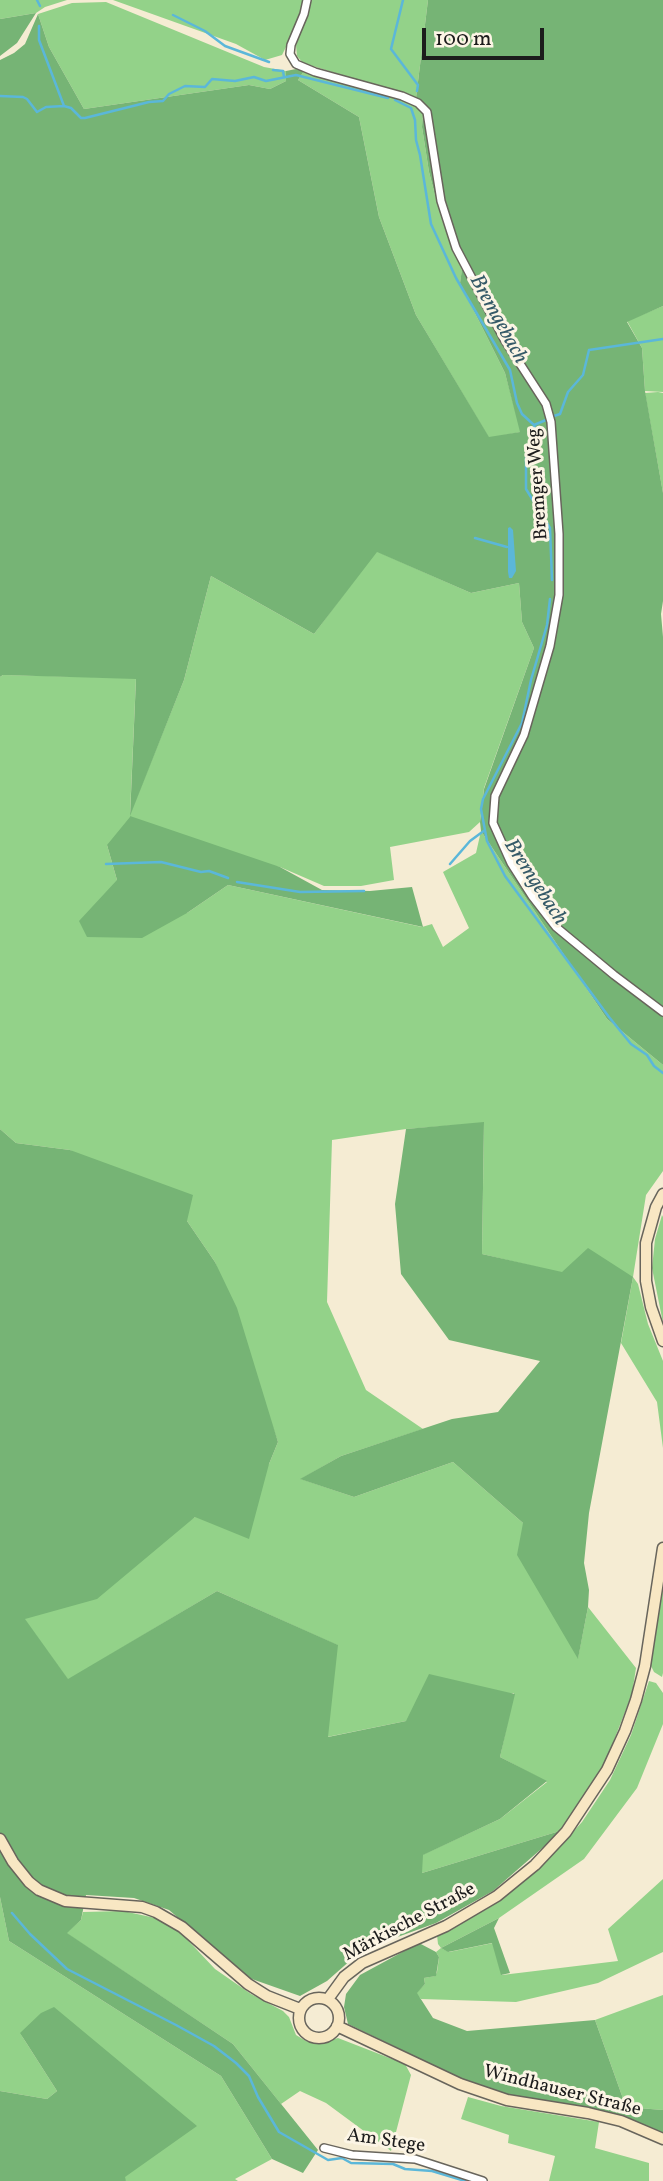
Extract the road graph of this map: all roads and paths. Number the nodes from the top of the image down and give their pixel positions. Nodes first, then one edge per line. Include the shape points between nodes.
1 (307, 0) edge
2 (663, 1012) edge
3 (663, 1194) edge
4 (663, 1341) edge
5 (663, 1548) edge
6 (0, 1839) edge
7 (328, 2000) junction
8 (300, 2009) junction
9 (337, 2026) junction
10 (663, 2139) edge
11 (324, 2148) dead end
12 (483, 2181) edge

1 - 2 street, Bremger Weg via 291,45 296,64 402,96 427,112 441,201 456,248 504,339 546,404 551,422 559,595 550,646 524,734 495,796 493,823 511,863 556,927
3 - 4 main road via 646,1243 646,1281
5 - 7 main road, Märkische Straße via 636,1700 607,1770 566,1832 497,1896 446,1926 362,1964 344,1977
6 - 8 main road via 39,1890 65,1901 156,1912 182,1927 248,1984
7 - 8 main road via 309,2000
7 - 9 main road via 338,2011
8 - 9 main road via 301,2028 312,2037 327,2037
9 - 10 main road, Windhauser Straße via 472,2088 507,2100 621,2121
11 - 12 street, Am Stege via 352,2155 415,2159

